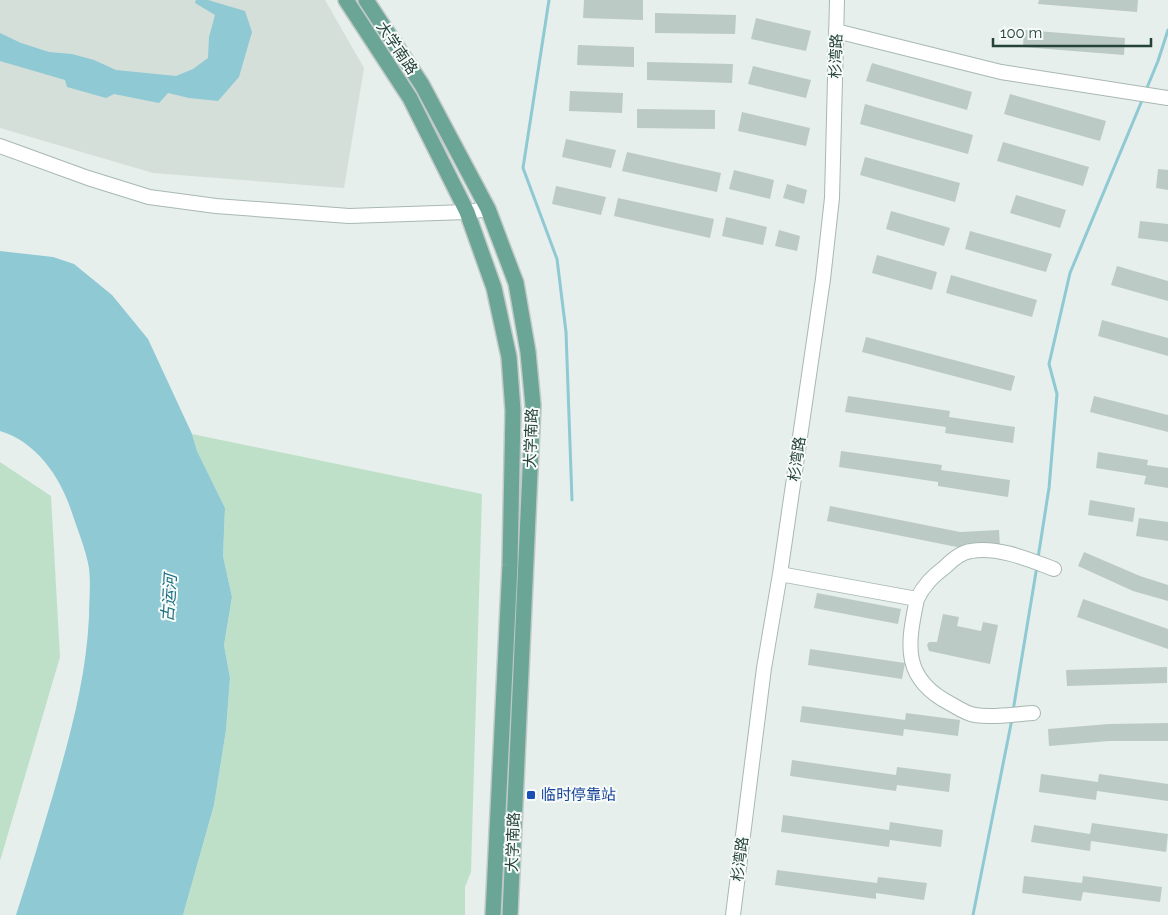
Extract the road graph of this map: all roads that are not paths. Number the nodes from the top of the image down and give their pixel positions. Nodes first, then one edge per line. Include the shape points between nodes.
1 (346, 0) edge
2 (366, 0) edge
3 (837, 0) edge
4 (836, 31) junction
5 (1168, 98) edge
6 (0, 146) edge
7 (488, 209) junction
8 (466, 212) junction
9 (1054, 569) dead end
10 (780, 574) junction
11 (917, 599) junction
12 (1033, 713) dead end
13 (493, 915) edge
14 (510, 915) edge
15 (733, 915) edge

1 - 8 main road, 大学南路 via 410,98
2 - 7 main road, 大学南路 via 422,85
3 - 4 street, 杉湾路
4 - 5 street via 1001,72
4 - 10 street, 杉湾路 via 832,198
6 - 8 street via 149,197 216,206 349,216
7 - 8 street
7 - 14 main road, 大学南路 via 516,283 528,352 532,405
8 - 13 main road, 大学南路 via 494,288 509,357 513,411 510,565
9 - 11 street via 1016,555 970,551 933,576
10 - 11 street
10 - 15 street, 杉湾路 via 764,668
11 - 12 street via 909,648 914,672 937,697 972,715

